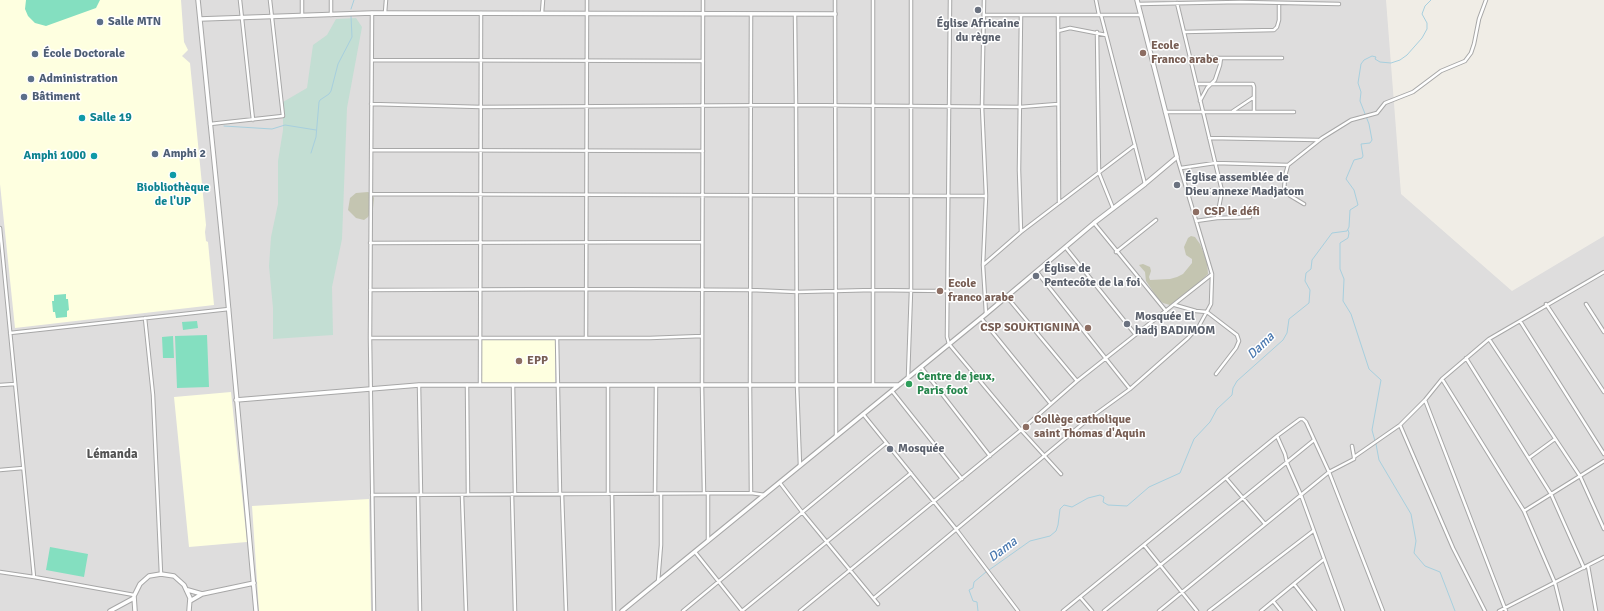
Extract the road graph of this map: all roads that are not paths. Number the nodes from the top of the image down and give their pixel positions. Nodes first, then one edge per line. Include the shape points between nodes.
1 (198, 0) edge
2 (240, 0) edge
3 (270, 0) edge
4 (302, 0) edge
5 (331, 0) edge
6 (386, 0) edge
7 (543, 0) edge
8 (587, 0) edge
9 (704, 0) edge
10 (835, 0) edge
11 (874, 0) edge
12 (911, 0) edge
13 (950, 0) edge
14 (984, 0) edge
15 (1096, 0) edge
16 (1486, 0) edge
17 (1240, 1) edge
18 (1137, 2) edge
19 (1177, 3) junction
20 (1279, 3) junction
21 (1339, 4) dead end
22 (372, 13) junction
23 (385, 13) junction
24 (481, 13) junction
25 (542, 14) junction
26 (587, 14) junction
27 (703, 14) junction
28 (751, 14) junction
29 (795, 14) junction
30 (835, 14) junction
31 (302, 15) junction
32 (331, 15) junction
33 (984, 15) junction
34 (1021, 15) junction
35 (1058, 15) junction
36 (1100, 15) junction
37 (272, 16) junction
38 (1140, 16) junction
39 (242, 17) junction
40 (200, 19) junction
41 (1058, 31) junction
42 (1097, 32) junction
43 (1184, 32) junction
44 (1106, 35) junction
45 (1190, 58) junction
46 (1221, 58) junction
47 (1282, 58) dead end
48 (372, 60) junction
49 (481, 60) junction
50 (587, 61) junction
51 (703, 61) junction
52 (1196, 84) junction
53 (1212, 84) junction
54 (1254, 97) junction
55 (1200, 101) junction
56 (371, 104) junction
57 (1058, 104) junction
58 (751, 105) junction
59 (796, 105) junction
60 (836, 105) junction
61 (873, 105) junction
62 (911, 105) junction
63 (949, 105) junction
64 (481, 106) junction
65 (587, 106) junction
66 (703, 106) junction
67 (982, 106) junction
68 (1020, 107) junction
69 (1202, 111) junction
70 (1232, 111) junction
71 (1254, 111) junction
72 (1165, 112) junction
73 (1294, 112) dead end
74 (253, 120) junction
75 (210, 124) junction
76 (1209, 138) junction
77 (1318, 140) junction
78 (1135, 145) junction
79 (371, 150) junction
80 (481, 150) junction
81 (587, 150) junction
82 (703, 151) junction
83 (1177, 157) junction
84 (1215, 164) junction
85 (1288, 165) junction
86 (1180, 168) junction
87 (1099, 173) junction
88 (1145, 184) junction
89 (1187, 190) junction
90 (1222, 191) junction
91 (1284, 192) junction
92 (371, 194) junction
93 (481, 194) junction
94 (587, 195) junction
95 (703, 195) junction
96 (751, 195) junction
97 (796, 195) junction
98 (836, 196) junction
99 (873, 196) junction
100 (911, 196) junction
101 (948, 196) junction
102 (986, 196) junction
103 (1060, 204) junction
104 (1304, 204) dead end
105 (1112, 208) junction
106 (1250, 217) dead end
107 (1217, 218) junction
108 (1156, 220) dead end
109 (1196, 221) junction
110 (1094, 223) junction
111 (0, 228) edge
112 (1021, 232) junction
113 (702, 242) junction
114 (370, 243) junction
115 (480, 243) junction
116 (587, 243) junction
117 (1066, 248) junction
118 (1116, 252) junction
119 (983, 265) junction
120 (1037, 272) junction
121 (1604, 272) edge
122 (1212, 274) junction
123 (587, 289) junction
124 (370, 290) junction
125 (480, 290) junction
126 (702, 290) junction
127 (751, 290) junction
128 (873, 290) junction
129 (911, 291) junction
130 (948, 291) junction
131 (797, 292) junction
132 (836, 292) junction
133 (1006, 296) junction
134 (1175, 304) junction
135 (1546, 304) junction
136 (1586, 304) dead end
137 (229, 309) junction
138 (1166, 311) junction
139 (1207, 312) junction
140 (986, 314) junction
141 (145, 318) junction
142 (981, 318) junction
143 (1520, 321) junction
144 (1604, 332) edge
145 (10, 333) junction
146 (1135, 334) junction
147 (702, 336) junction
148 (480, 337) junction
149 (370, 338) junction
150 (557, 338) junction
151 (586, 338) junction
152 (1489, 338) junction
153 (949, 344) junction
154 (1106, 358) junction
155 (1466, 358) junction
156 (921, 367) junction
157 (1216, 374) dead end
158 (908, 378) junction
159 (1442, 379) junction
160 (1077, 381) junction
161 (15, 384) junction
162 (0, 385) edge
163 (419, 385) junction
164 (467, 385) junction
165 (480, 385) junction
166 (513, 385) junction
167 (559, 385) junction
168 (608, 385) junction
169 (656, 385) junction
170 (702, 385) junction
171 (750, 385) junction
172 (797, 385) junction
173 (836, 385) junction
174 (873, 385) junction
175 (899, 385) junction
176 (371, 388) junction
177 (1603, 388) edge
178 (1130, 389) junction
179 (892, 391) junction
180 (1604, 392) edge
181 (236, 400) junction
182 (1425, 400) junction
183 (1050, 403) junction
184 (863, 414) junction
185 (1400, 425) junction
186 (1021, 430) junction
187 (836, 436) junction
188 (1277, 436) junction
189 (1555, 439) junction
190 (1314, 440) junction
191 (886, 443) junction
192 (1352, 446) dead end
193 (1604, 454) edge
194 (990, 456) junction
195 (1045, 457) junction
196 (1354, 457) junction
197 (1529, 458) junction
198 (1604, 461) edge
199 (1287, 464) junction
200 (800, 466) junction
201 (24, 468) junction
202 (0, 470) edge
203 (1329, 472) junction
204 (911, 473) junction
205 (1061, 474) dead end
206 (1580, 476) junction
207 (1226, 478) junction
208 (962, 479) junction
209 (780, 483) junction
210 (751, 493) junction
211 (514, 494) junction
212 (561, 494) junction
213 (608, 494) junction
214 (612, 494) junction
215 (655, 494) junction
216 (661, 494) junction
217 (704, 494) junction
218 (708, 494) junction
219 (1551, 494) junction
220 (372, 495) junction
221 (419, 495) junction
222 (462, 495) junction
223 (468, 495) junction
224 (765, 495) junction
225 (1301, 495) junction
226 (1244, 498) junction
227 (933, 502) junction
228 (1524, 511) junction
229 (802, 512) junction
230 (1264, 524) junction
231 (956, 529) junction
232 (1604, 529) edge
233 (1313, 531) junction
234 (708, 541) junction
235 (827, 542) junction
236 (1144, 544) junction
237 (695, 552) junction
238 (1604, 558) edge
239 (1323, 560) junction
240 (1159, 566) junction
241 (1588, 566) junction
242 (1584, 568) junction
243 (850, 570) junction
244 (0, 572) edge
245 (161, 574) junction
246 (34, 577) junction
247 (658, 582) junction
248 (719, 582) junction
249 (254, 583) junction
250 (1555, 583) junction
251 (1294, 584) junction
252 (188, 590) junction
253 (1182, 592) junction
254 (202, 594) junction
255 (134, 596) junction
256 (1080, 597) junction
257 (874, 598) junction
258 (190, 601) junction
259 (1273, 601) junction
260 (878, 604) dead end
261 (1506, 609) edge
262 (110, 611) edge
263 (135, 611) edge
264 (189, 611) edge
265 (256, 611) edge
266 (374, 611) edge
267 (420, 611) edge
268 (466, 611) edge
269 (515, 611) edge
270 (566, 611) edge
271 (614, 611) edge
272 (622, 611) edge
273 (683, 611) edge
274 (742, 611) edge
275 (800, 611) edge
276 (1018, 611) edge
277 (1063, 611) edge
278 (1092, 611) edge
279 (1104, 611) edge
280 (1158, 611) edge
281 (1198, 611) edge
282 (1209, 611) edge
283 (1261, 611) edge
284 (1281, 611) edge
285 (1315, 611) edge
286 (1343, 611) edge
287 (1382, 611) edge
288 (1485, 611) edge
289 (1499, 611) edge
290 (1562, 611) edge
291 (1596, 611) edge

1 - 40 street
2 - 39 street
3 - 37 street
4 - 31 street
5 - 32 street
6 - 23 street
7 - 25 street
8 - 26 street
9 - 27 street
10 - 30 street
11 - 61 street
12 - 62 street
13 - 63 street
14 - 33 street
15 - 36 street
16 - 77 street via 1471,53 1465,61 1441,71 1413,92 1386,103 1377,113 1351,120
17 - 19 street
17 - 20 street
18 - 19 street
18 - 38 street
19 - 43 street
20 - 21 street
20 - 43 street via 1279,20 1274,30
22 - 23 street
22 - 32 street
22 - 48 street
23 - 24 street
24 - 25 street
24 - 49 street
25 - 26 street
26 - 27 street
26 - 50 street
27 - 28 street
27 - 51 street
28 - 29 street
28 - 58 street
29 - 30 street
29 - 59 street
30 - 60 street
31 - 32 street
31 - 37 street
33 - 34 street
33 - 67 street
34 - 35 street
34 - 68 street
35 - 36 street
35 - 41 street
36 - 38 street
36 - 44 street
37 - 39 street
37 - 74 street via 283,116
38 - 72 street
39 - 40 street
39 - 74 street
40 - 75 street
41 - 42 street via 1070,28
41 - 57 street
42 - 44 street
42 - 87 street
43 - 45 street
44 - 78 street
45 - 46 street
45 - 52 street
46 - 47 street
46 - 53 street
48 - 49 street
48 - 56 street
49 - 50 street
49 - 64 street
50 - 51 street
50 - 65 street
51 - 66 street
52 - 53 street
52 - 55 street
53 - 54 street via 1253,84
53 - 55 street
54 - 70 street
54 - 71 street
55 - 69 street
56 - 64 street
56 - 79 street
57 - 68 street
57 - 103 street
58 - 59 street
58 - 66 street
58 - 96 street
59 - 60 street
59 - 97 street
60 - 61 street
60 - 98 street
61 - 62 street
61 - 99 street
62 - 63 street
62 - 100 street
63 - 67 street
63 - 101 street
64 - 65 street
64 - 80 street
65 - 66 street
65 - 81 street
66 - 82 street
67 - 68 street
67 - 102 street
68 - 112 street
69 - 70 street
69 - 72 street
69 - 76 street
70 - 71 street
71 - 73 street
72 - 83 street
74 - 75 street
75 - 137 street
76 - 77 street
76 - 84 street
77 - 85 street
78 - 87 street
78 - 88 street
79 - 80 street
79 - 92 street
80 - 81 street
80 - 93 street
81 - 82 street
81 - 94 street
82 - 95 street
83 - 86 street
83 - 88 street
84 - 85 street
84 - 86 street
84 - 90 street
85 - 91 street
86 - 89 street
87 - 103 street
87 - 105 street
88 - 105 street
89 - 90 street
89 - 109 street
90 - 91 street
90 - 107 street
91 - 104 street
92 - 93 street
92 - 114 street
93 - 94 street
93 - 115 street
94 - 95 street
94 - 116 street
95 - 96 street
95 - 113 street
96 - 97 street
96 - 127 street
97 - 98 street
97 - 131 street
98 - 99 street
98 - 132 street
99 - 100 street
99 - 128 street
100 - 101 street
100 - 129 street
101 - 102 street
101 - 130 street
102 - 119 street
103 - 112 street
105 - 110 street
106 - 107 street
107 - 109 street
108 - 118 street
109 - 122 street
110 - 117 street
110 - 118 street
111 - 145 street
112 - 119 street
113 - 116 street
113 - 126 street
114 - 115 street
114 - 124 street
115 - 116 street
115 - 125 street
116 - 123 street
117 - 120 street
117 - 146 street
118 - 138 street
119 - 140 street
120 - 133 street
120 - 154 street
121 - 135 street
122 - 134 street
122 - 139 street via 1212,298
123 - 125 street
123 - 126 street
123 - 151 street
124 - 125 street
124 - 149 street
125 - 148 street
126 - 127 street
126 - 147 street
127 - 131 street
127 - 171 street
128 - 129 street
128 - 132 street
128 - 174 street
129 - 130 street
129 - 158 street
130 - 153 street
131 - 132 street
131 - 172 street
132 - 173 street
133 - 140 street
133 - 160 street
134 - 138 street
134 - 139 street
135 - 143 street
135 - 177 street
136 - 144 street
137 - 141 street
137 - 181 street
138 - 146 street
139 - 157 street via 1230,328 1239,338 1236,348
139 - 178 street via 1188,338
140 - 142 street
141 - 145 street
141 - 245 street via 153,395
142 - 153 street
142 - 183 street
143 - 152 street
143 - 193 street
145 - 161 street
146 - 154 street
147 - 151 street
147 - 170 street
148 - 149 street
148 - 150 street
148 - 165 street
149 - 176 street
150 - 151 street
150 - 167 street
152 - 155 street
152 - 189 street
153 - 156 street
153 - 186 street
154 - 160 street
154 - 178 street
155 - 159 street
155 - 197 street
156 - 158 street
156 - 194 street
158 - 175 street
159 - 182 street
159 - 228 street
160 - 183 street
161 - 162 street
161 - 201 street
163 - 164 street
163 - 176 street
163 - 221 street
164 - 165 street
164 - 223 street
165 - 166 street
166 - 167 street
166 - 211 street
167 - 168 street
167 - 212 street
168 - 169 street
168 - 213 street
169 - 170 street
169 - 215 street
170 - 171 street
170 - 217 street
171 - 172 street
171 - 210 street
172 - 173 street
172 - 200 street
173 - 174 street
173 - 187 street
174 - 175 street
175 - 179 street
176 - 181 street
176 - 220 street
177 - 180 street
178 - 195 street via 1086,421
179 - 184 street
179 - 208 street
181 - 249 street
182 - 185 street
182 - 261 street
183 - 186 street
184 - 187 street
184 - 191 street
185 - 196 street
185 - 288 street via 1453,548
186 - 194 street
186 - 195 street
187 - 200 street
188 - 190 street via 1303,419
188 - 199 street
188 - 207 street
189 - 197 street
189 - 206 street
190 - 199 street
190 - 203 street
191 - 204 street
191 - 229 street
192 - 196 street
194 - 208 street
195 - 205 street
195 - 231 street
196 - 203 street via 1350,462
197 - 219 street
198 - 206 street
199 - 225 street
199 - 226 street
200 - 209 street
201 - 202 street
201 - 246 street
203 - 225 street
203 - 287 street
204 - 227 street
204 - 235 street
206 - 219 street
206 - 232 street
207 - 226 street
207 - 236 street
208 - 227 street
209 - 224 street
209 - 229 street
210 - 218 street
210 - 224 street
211 - 212 street
211 - 223 street
211 - 269 street
212 - 213 street
212 - 270 street
213 - 214 street
214 - 215 street
214 - 271 street
215 - 216 street
216 - 217 street
216 - 247 street
217 - 218 street
218 - 234 street
219 - 228 street
219 - 242 street
220 - 221 street
220 - 266 street
221 - 222 street
221 - 267 street
222 - 223 street
222 - 268 street
224 - 234 street
225 - 230 street
225 - 233 street
226 - 230 street
226 - 240 street
227 - 231 street
227 - 243 street
228 - 250 street
229 - 235 street
229 - 248 street
230 - 253 street
231 - 257 street
231 - 276 street
233 - 239 street
233 - 282 street
234 - 237 street
235 - 243 street
235 - 274 street
236 - 240 street
236 - 256 street
237 - 247 street
237 - 248 street
238 - 241 street
239 - 251 street
239 - 286 street
240 - 253 street
240 - 279 street
241 - 242 street
241 - 291 street
242 - 250 street
243 - 257 street
243 - 275 street
244 - 246 street
245 - 252 street via 177,578
245 - 255 street via 144,580 136,589
246 - 255 street
247 - 272 street
248 - 273 street
248 - 274 street
249 - 254 street
249 - 265 street
250 - 261 street
250 - 290 street
251 - 259 street
251 - 285 street
252 - 254 street
252 - 258 street
253 - 280 street
253 - 281 street
254 - 258 street
255 - 262 street
255 - 263 street
256 - 277 street
256 - 278 street
257 - 260 street
258 - 264 street
259 - 283 street
259 - 284 street
261 - 289 street

